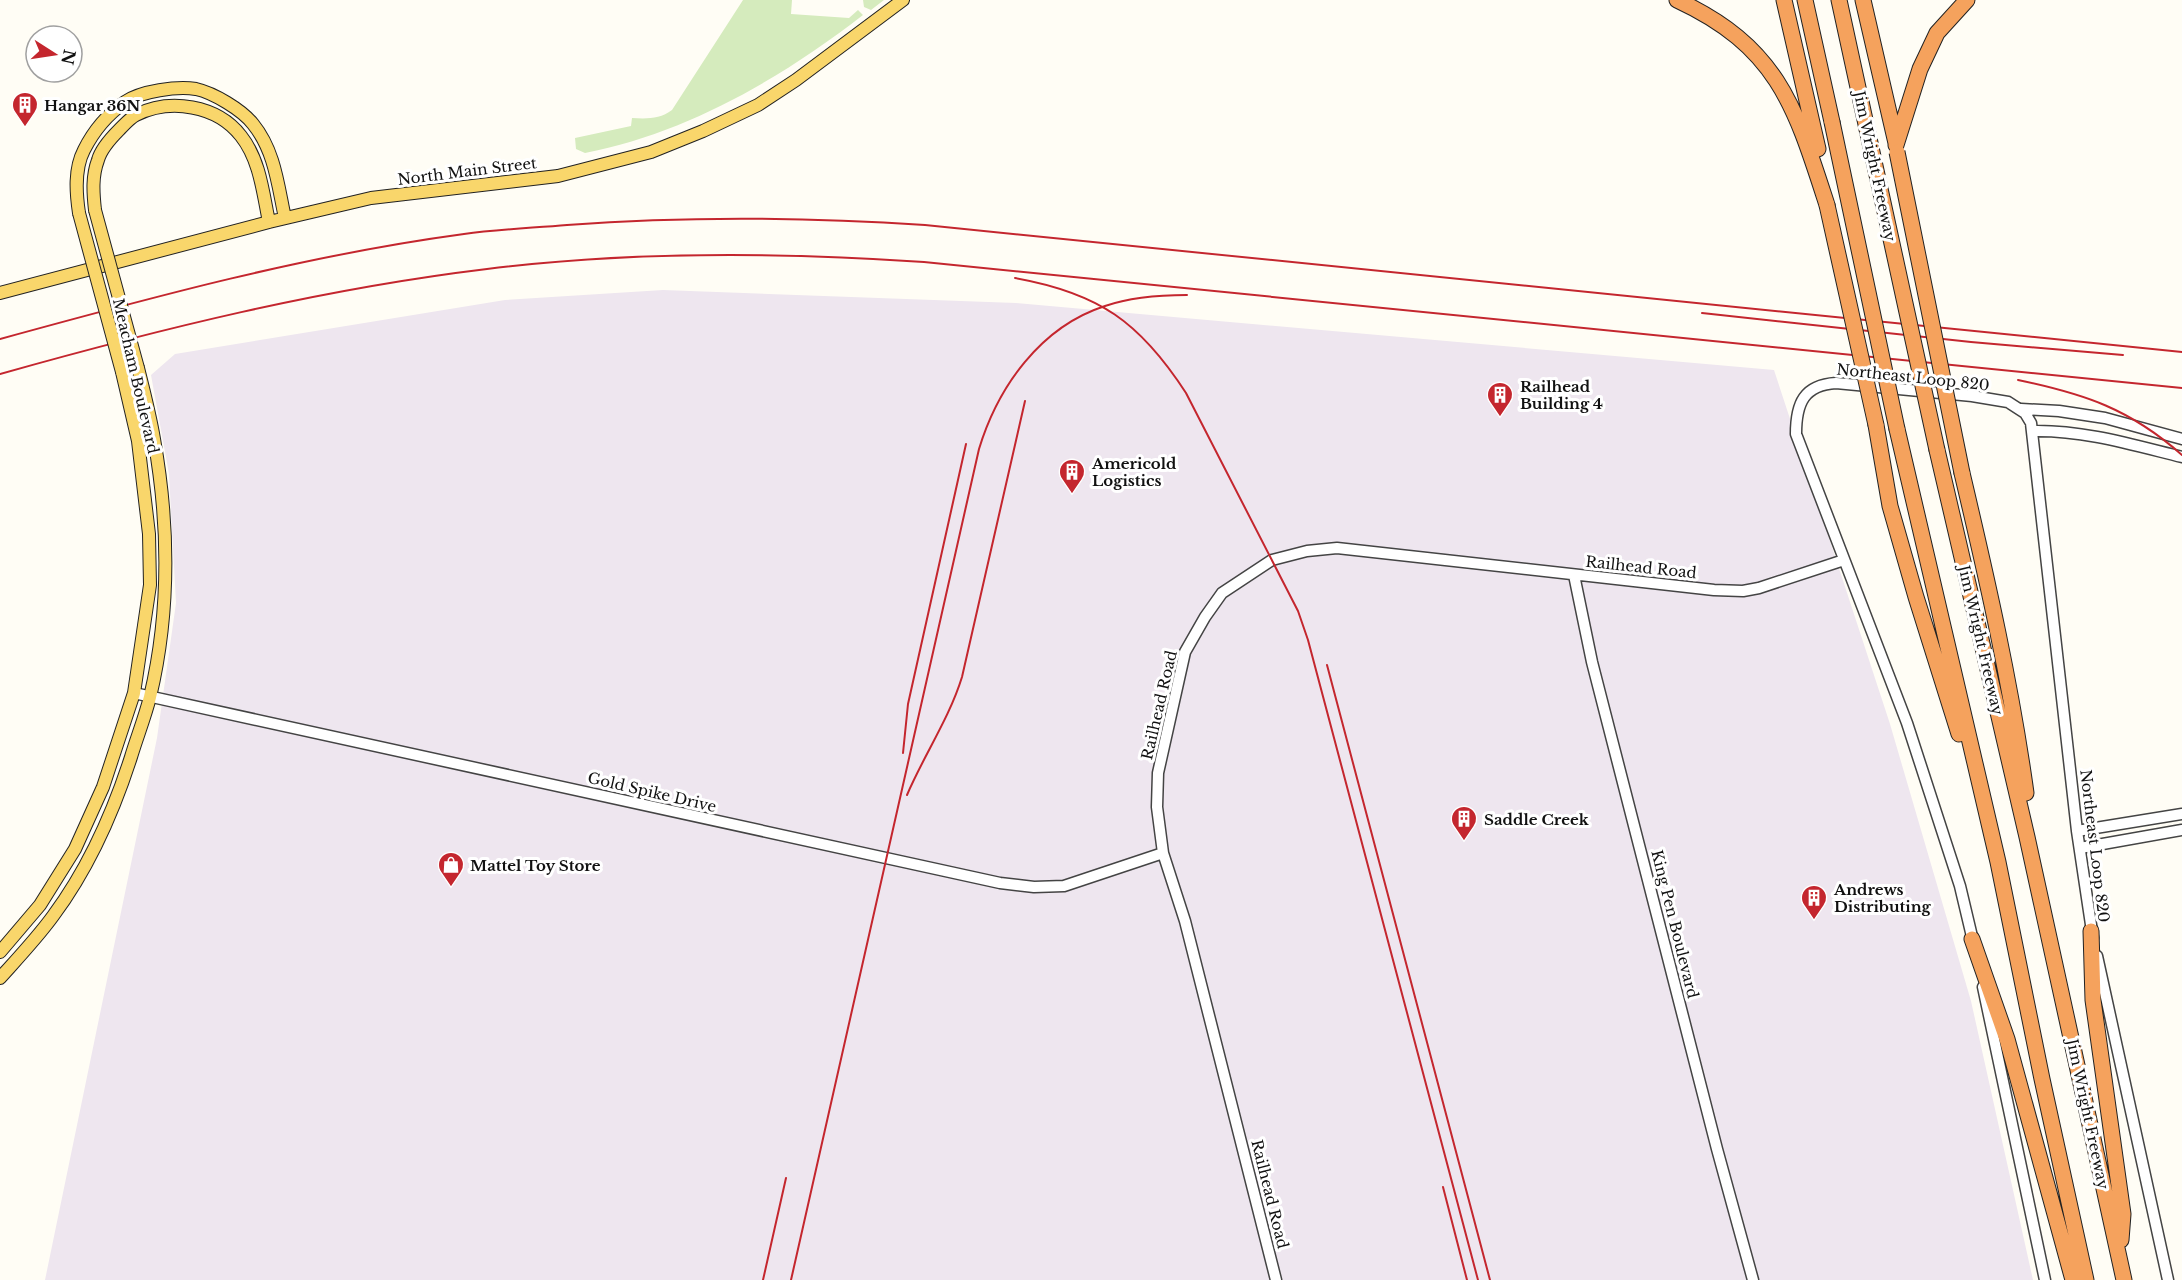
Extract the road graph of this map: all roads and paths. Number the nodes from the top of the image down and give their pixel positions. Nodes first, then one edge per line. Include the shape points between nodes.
1 (903, 0) edge
2 (1677, 0) edge
3 (1784, 0) edge
4 (1805, 0) edge
5 (1839, 0) edge
6 (1863, 0) edge
7 (1967, 0) edge
8 (1896, 148) junction
9 (1827, 205) junction
10 (285, 218) junction
11 (269, 222) junction
12 (0, 293) edge
13 (2020, 409) junction
14 (2033, 431) junction
15 (2177, 438) edge
16 (2169, 454) junction
17 (2182, 457) edge
18 (1844, 560) junction
19 (1574, 575) junction
20 (134, 693) junction
21 (150, 696) junction
22 (2182, 814) edge
23 (2077, 831) junction
24 (2182, 831) edge
25 (2027, 837) junction
26 (2080, 848) junction
27 (1163, 853) junction
28 (1998, 862) junction
29 (2091, 931) junction
30 (1972, 939) junction
31 (0, 952) edge
32 (0, 957) edge
33 (10, 966) junction
34 (0, 978) edge
35 (2120, 1257) junction
36 (1276, 1280) edge
37 (1753, 1280) edge
38 (2045, 1280) edge
39 (2073, 1280) edge
40 (2086, 1280) edge
41 (2124, 1280) edge
42 (2168, 1280) edge

1 - 10 main road, North Main Street via 758,105 651,152 558,176 370,198
2 - 9 highway via 1726,27 1777,81 1804,133
3 - 9 highway via 1824,176
4 - 28 highway, bridge via 1897,429
5 - 25 highway, Jim Wright Freeway, bridge via 1936,450
6 - 8 highway
7 - 8 highway via 1937,33 1920,69
8 - 25 highway, bridge via 2014,710 2026,797
9 - 28 highway, bridge via 1890,506
10 - 11 main road, North Main Street
10 - 20 main road, Meacham Boulevard, bridge via 268,148 253,123 228,103 195,89 155,90 126,101 99,126 82,152 76,186 79,213 138,441 149,534 150,585
11 - 12 main road, North Main Street
11 - 21 main road, Meacham Boulevard, bridge via 253,155 240,135 220,118 192,106 158,107 135,116 112,137 98,158 93,186 95,210 138,368 156,448 162,505 162,630
13 - 14 street, Northeast Loop 820
13 - 15 street via 2105,418
13 - 18 street, Northeast Loop 820 via 2008,402 1972,396 1836,383 1815,387 1803,398 1796,434
14 - 16 street via 2069,432
14 - 23 street, Northeast Loop 820
15 - 16 street
16 - 17 street
18 - 19 street, Railhead Road via 1743,591
18 - 30 street, Northeast Loop 820 via 1907,723 1960,886
19 - 27 street, Railhead Road via 1337,548 1272,560 1242,579 1222,593 1185,652 1158,773 1157,807
19 - 37 street, King Pen Boulevard via 1595,673
20 - 21 street, Gold Spike Drive
20 - 31 main road, Meacham Boulevard via 104,787 75,849 40,905
21 - 27 street, Gold Spike Drive via 1000,883 1064,886
21 - 33 main road, Meacham Boulevard via 119,793 90,857 54,915
22 - 23 street
23 - 26 street, Northeast Loop 820
24 - 26 street
25 - 35 highway, Jim Wright Freeway
26 - 29 street, Northeast Loop 820
27 - 36 street, Railhead Road via 1185,921
28 - 40 highway
29 - 35 highway via 2093,1000 2123,1214
29 - 42 street, Northeast Loop 820
30 - 38 street, Northeast Loop 820
30 - 39 highway via 2007,1039
32 - 33 main road
33 - 34 main road, Meacham Boulevard
35 - 41 highway, Jim Wright Freeway

